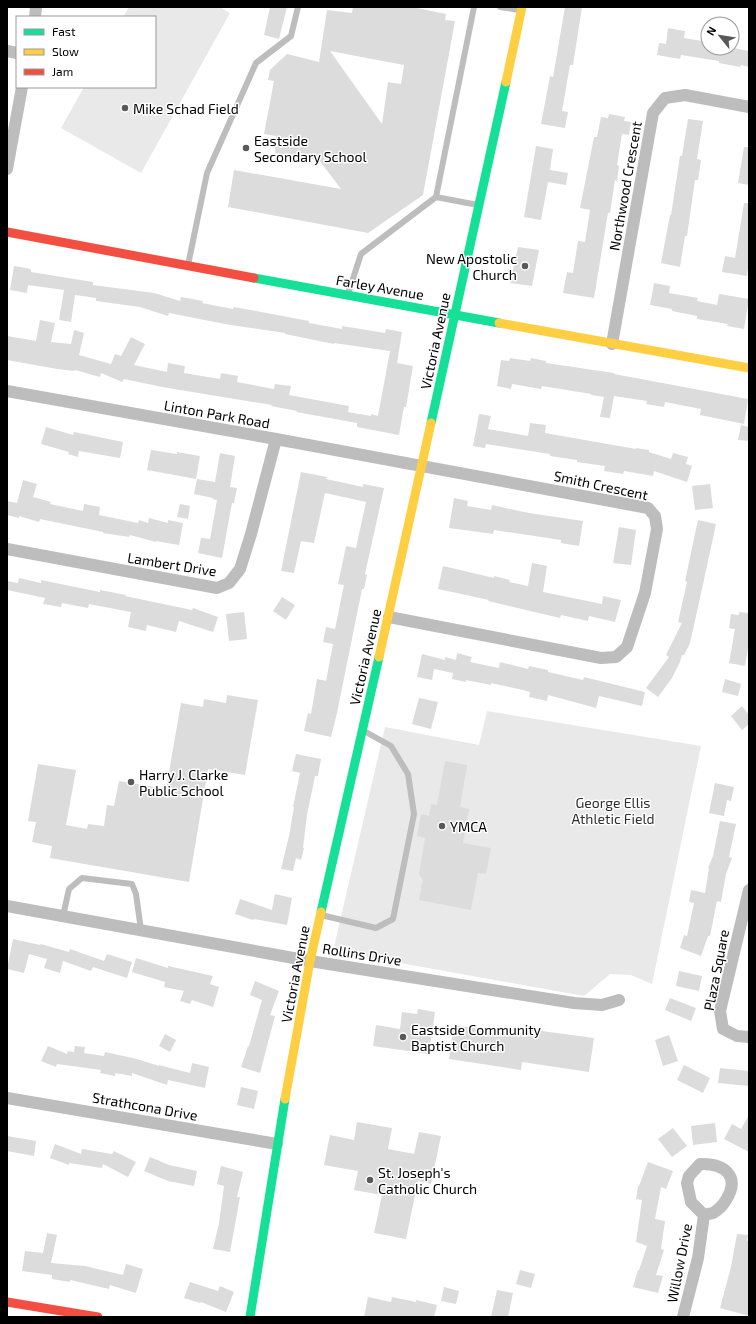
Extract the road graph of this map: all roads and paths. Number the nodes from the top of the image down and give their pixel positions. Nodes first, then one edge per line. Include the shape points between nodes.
1 (298, 7) edge
2 (474, 7) edge
3 (500, 7) edge
4 (521, 9) edge
5 (22, 88) edge
6 (749, 107) edge
7 (7, 169) edge
8 (436, 197) junction
9 (479, 205) junction
10 (7, 232) edge
11 (188, 266) junction
12 (348, 295) junction
13 (455, 315) junction
14 (612, 344) junction
15 (749, 368) edge
16 (7, 391) edge
17 (276, 439) junction
18 (422, 466) junction
19 (7, 549) edge
20 (389, 617) junction
21 (362, 730) junction
22 (749, 890) edge
23 (7, 906) edge
24 (321, 915) junction
25 (63, 916) junction
26 (141, 930) junction
27 (310, 961) junction
28 (619, 1000) dead end
29 (749, 1037) edge
30 (7, 1098) edge
31 (277, 1144) junction
32 (704, 1215) dead end
33 (7, 1302) edge
34 (84, 1316) edge
35 (98, 1317) edge
36 (250, 1317) edge
37 (683, 1317) edge

1 - 11 lane via 291,36 256,63 207,173
2 - 8 lane
3 - 4 lane
4 - 9 street, Victoria Avenue
5 - 7 street
6 - 14 street, Northwood Crescent via 685,95 664,98 653,113
8 - 9 lane
8 - 12 lane via 360,254
9 - 13 street, Victoria Avenue
10 - 11 street, Farley Avenue
11 - 12 street, Farley Avenue
12 - 13 street, Farley Avenue
13 - 14 street, Farley Avenue
13 - 18 street, Victoria Avenue
14 - 15 street, Farley Avenue
16 - 17 street, Linton Park Road
17 - 18 street, Linton Park Road
17 - 19 street, Lambert Drive via 252,534 240,569 229,583 217,588
18 - 20 street, Victoria Avenue
18 - 20 street, Smith Crescent via 648,508 655,516 657,529 645,593 627,647 616,657 601,658
20 - 21 street, Victoria Avenue
21 - 24 street, Victoria Avenue
21 - 24 lane via 391,746 408,774 414,814 393,919 376,928
22 - 29 street, Plaza Square via 720,1011 723,1029 737,1036
23 - 25 street, Rollins Drive
24 - 27 street, Victoria Avenue
25 - 26 street, Rollins Drive
25 - 26 lane via 69,888 82,878 132,884 136,894
26 - 27 street, Rollins Drive
27 - 28 street, Rollins Drive via 574,1003 602,1005
27 - 31 street, Victoria Avenue
30 - 31 street, Strathcona Drive
31 - 36 street, Victoria Avenue
32 - 37 street, Willow Drive via 698,1258
33 - 34 street
34 - 35 street

